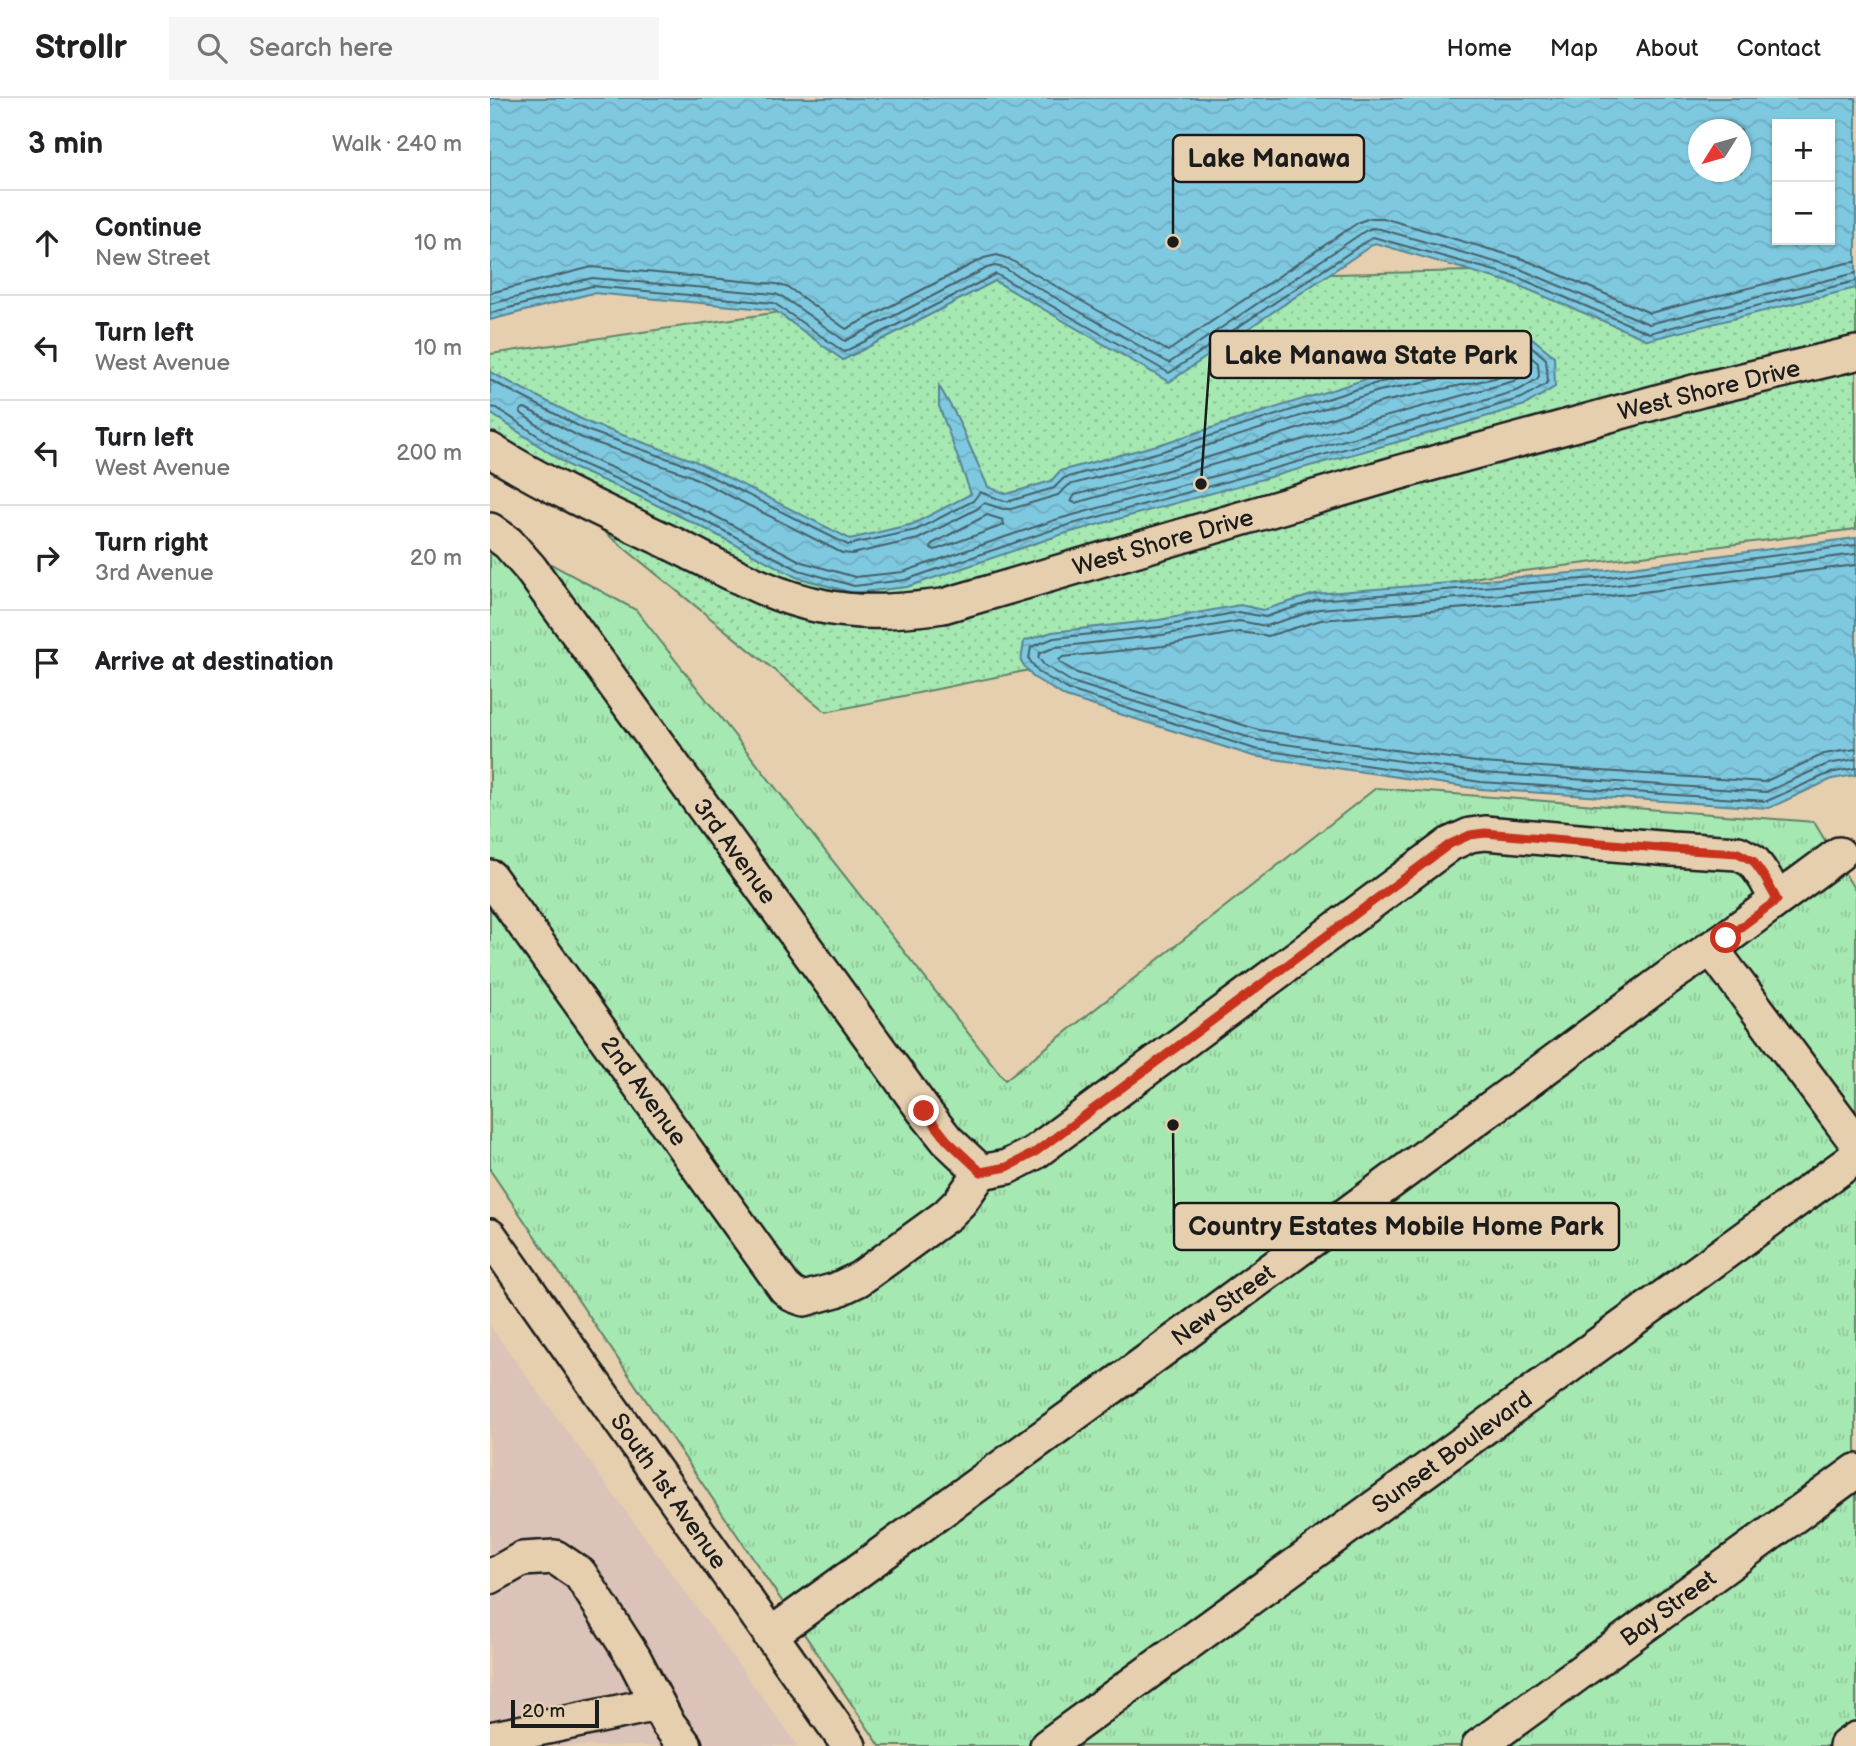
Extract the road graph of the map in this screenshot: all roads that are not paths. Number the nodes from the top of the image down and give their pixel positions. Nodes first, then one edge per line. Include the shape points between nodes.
1 (1856, 353) edge
2 (490, 450) edge
3 (490, 530) edge
4 (1839, 854) dead end
5 (490, 877) edge
6 (1777, 900) junction
7 (1711, 948) junction
8 (1856, 1142) edge
9 (1856, 1157) edge
10 (981, 1172) junction
11 (490, 1236) edge
12 (1856, 1471) edge
13 (490, 1577) edge
14 (771, 1635) junction
15 (657, 1704) junction
16 (490, 1739) edge
17 (1856, 1739) edge
18 (685, 1746) edge
19 (849, 1746) edge
20 (1047, 1746) edge
21 (1479, 1746) edge
22 (1846, 1746) edge

1 - 2 street, West Shore Drive via 1410,469 943,606 897,612 823,607 775,594 558,489
3 - 10 street, 3rd Avenue via 508,542 530,568 924,1111
4 - 6 street, New Street
5 - 10 street, 2nd Avenue via 793,1295 804,1298 859,1279 947,1215
6 - 7 street, New Street
6 - 10 street via 1753,861 1738,853 1470,835 1450,844 1034,1153 1007,1167
7 - 8 street
7 - 14 street, New Street
9 - 20 street, Sunset Boulevard
11 - 14 street, South 1st Avenue
12 - 21 street, Bay Street
13 - 15 street via 522,1559 555,1557 580,1574 634,1658
14 - 19 street, South 1st Avenue
15 - 16 street
15 - 18 street
17 - 22 street

